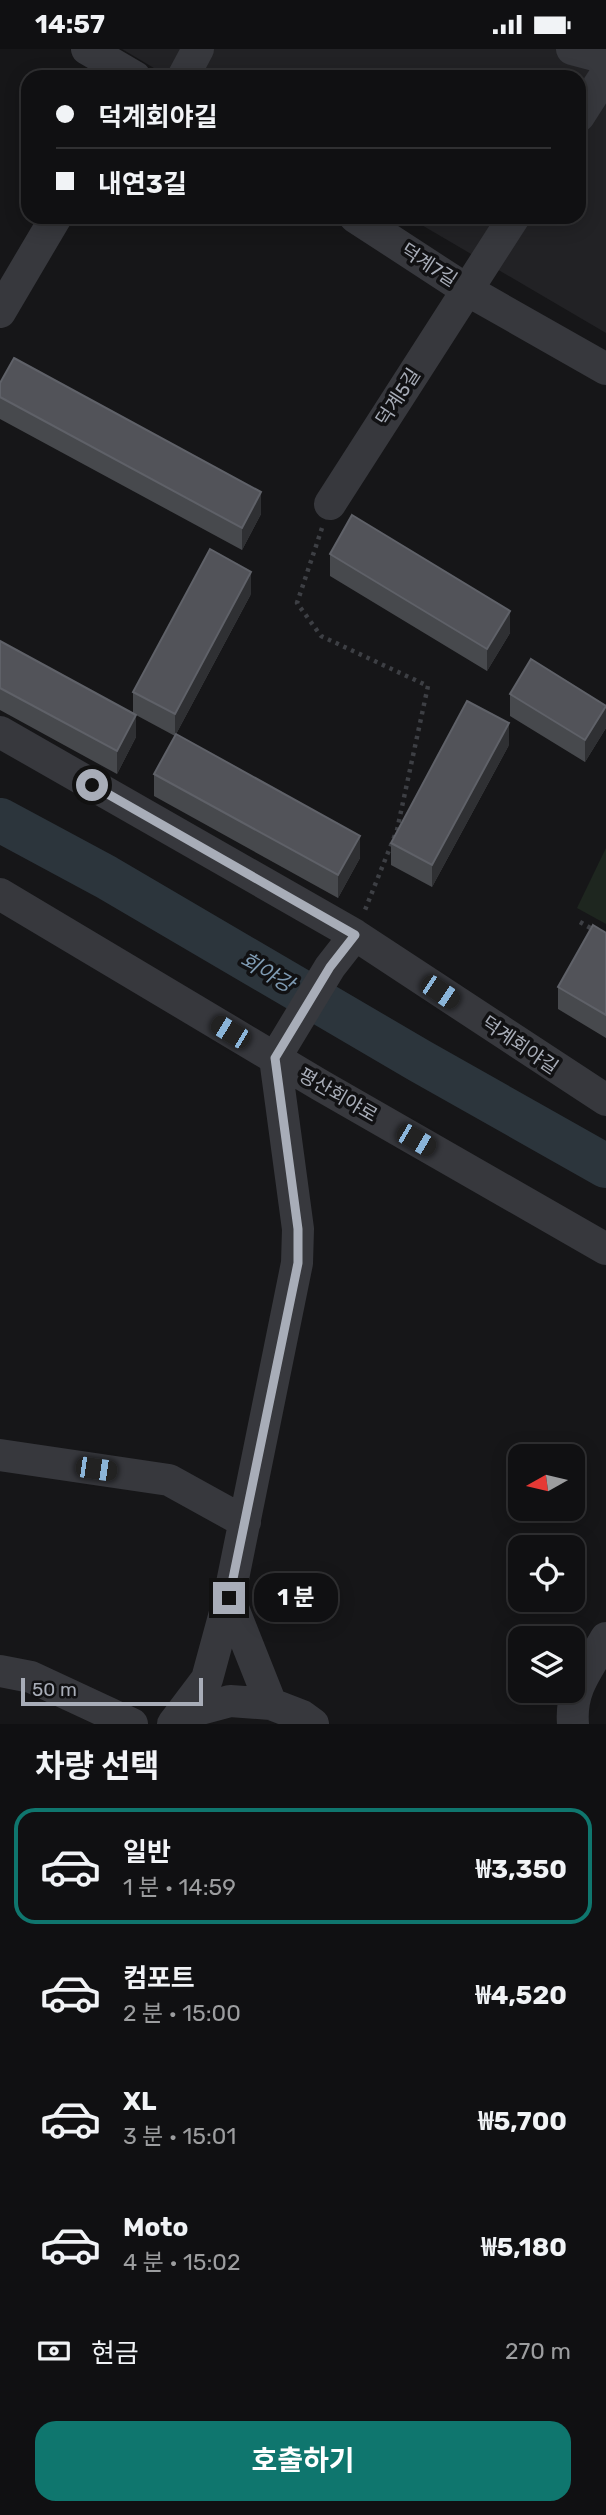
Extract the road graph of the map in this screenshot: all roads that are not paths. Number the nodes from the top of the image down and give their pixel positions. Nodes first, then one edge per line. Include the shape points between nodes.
1 (88, 49) edge
2 (198, 49) edge
3 (572, 49) edge
4 (606, 58) edge
5 (123, 70) edge
6 (187, 70) edge
7 (606, 74) edge
8 (586, 105) edge
9 (52, 224) edge
10 (366, 224) edge
11 (509, 224) edge
12 (467, 290) junction
13 (0, 312) edge
14 (606, 369) edge
15 (330, 504) road end
16 (0, 732) edge
17 (0, 894) edge
18 (355, 935) junction
19 (282, 1047) junction
20 (606, 1100) edge
21 (606, 1249) edge
22 (0, 1455) edge
23 (245, 1522) junction
24 (229, 1598) junction
25 (606, 1637) edge
26 (0, 1671) edge
27 (271, 1704) junction
28 (177, 1719) edge
29 (132, 1724) edge
30 (313, 1724) edge
31 (573, 1724) edge

1 - 5 street
2 - 6 street
3 - 4 street
7 - 8 street
9 - 13 street
10 - 12 street, 덕계7길
11 - 12 street, 덕계5길
12 - 14 street
12 - 15 street, 덕계5길
16 - 18 street, 덕계회야길
17 - 19 street, 평산회야로
18 - 19 street
18 - 20 street, 덕계회야길
19 - 21 street, 평산회야로
19 - 23 street via 298,1263
22 - 23 street via 169,1480
23 - 24 street
24 - 27 street
24 - 28 street via 207,1679
25 - 31 street via 575,1693
26 - 29 street via 30,1677
27 - 28 street via 230,1701
27 - 30 street

